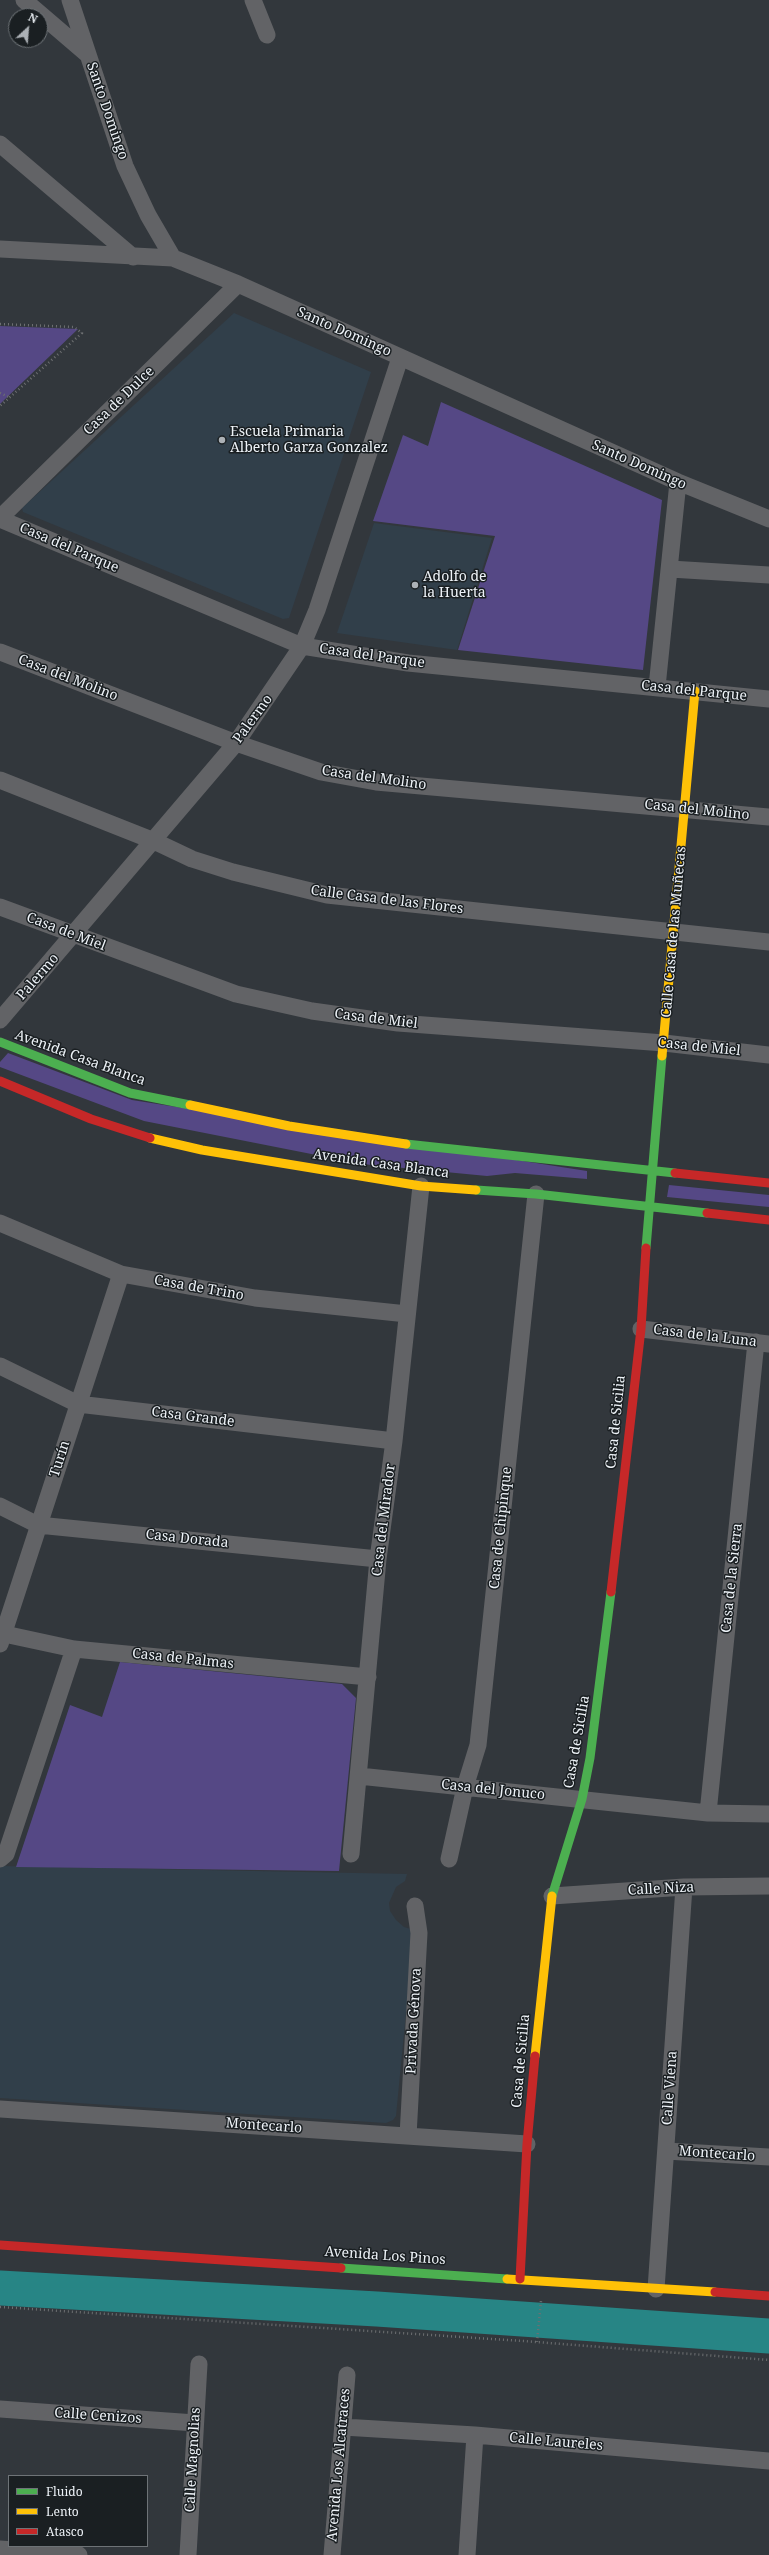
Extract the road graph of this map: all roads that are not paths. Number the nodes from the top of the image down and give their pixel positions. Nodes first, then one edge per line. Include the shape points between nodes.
1 (24, 0) edge
2 (70, 0) edge
3 (253, 0) edge
4 (266, 35) dead end
5 (88, 54) junction
6 (0, 144) edge
7 (0, 249) edge
8 (133, 257) junction
9 (173, 258) junction
10 (238, 284) junction
11 (400, 358) junction
12 (678, 482) junction
13 (0, 518) edge
14 (769, 519) edge
15 (670, 569) junction
16 (769, 575) edge
17 (302, 646) junction
18 (0, 652) edge
19 (658, 687) junction
20 (695, 691) junction
21 (769, 699) edge
22 (236, 743) junction
23 (0, 780) edge
24 (685, 808) junction
25 (769, 818) edge
26 (154, 841) junction
27 (0, 907) edge
28 (674, 931) junction
29 (74, 936) junction
30 (769, 942) edge
31 (0, 1020) edge
32 (0, 1042) edge
33 (664, 1043) junction
34 (769, 1054) edge
35 (0, 1081) edge
36 (652, 1172) junction
37 (769, 1183) edge
38 (421, 1186) junction
39 (536, 1194) junction
40 (648, 1207) junction
41 (769, 1220) edge
42 (0, 1223) edge
43 (120, 1274) junction
44 (408, 1314) junction
45 (641, 1329) junction
46 (762, 1343) edge
47 (0, 1366) edge
48 (78, 1404) junction
49 (394, 1440) junction
50 (0, 1506) edge
51 (38, 1525) junction
52 (378, 1558) junction
53 (1, 1637) edge
54 (74, 1649) junction
55 (368, 1677) junction
56 (360, 1776) junction
57 (465, 1787) junction
58 (582, 1799) junction
59 (708, 1813) junction
60 (769, 1814) edge
61 (351, 1854) dead end
62 (0, 1859) edge
63 (449, 1859) dead end
64 (769, 1886) edge
65 (684, 1887) junction
66 (552, 1896) junction
67 (415, 1906) dead end
68 (0, 2109) edge
69 (408, 2136) junction
70 (527, 2144) junction
71 (666, 2151) junction
72 (769, 2157) edge
73 (0, 2244) edge
74 (520, 2279) junction
75 (656, 2289) junction
76 (769, 2296) edge
77 (199, 2364) dead end
78 (347, 2375) dead end
79 (0, 2408) edge
80 (195, 2423) junction
81 (343, 2427) junction
82 (475, 2435) junction
83 (769, 2461) edge
84 (0, 2549) edge
85 (79, 2555) edge
86 (188, 2555) edge
87 (332, 2555) edge
88 (467, 2555) edge

1 - 5 street
2 - 5 street, Santo Domingo
3 - 4 street
5 - 9 street, Santo Domingo via 128,172 148,215
6 - 8 street
7 - 8 street
8 - 9 street
9 - 10 street, Santo Domingo
10 - 11 street, Santo Domingo
10 - 13 street, Casa de Dulce
11 - 12 street, Santo Domingo
11 - 17 street, Palermo via 317,610
12 - 14 street, Santo Domingo
12 - 15 street
13 - 17 street, Casa del Parque
15 - 16 street
15 - 19 street
17 - 19 street, Casa del Parque via 408,663
17 - 22 street, Palermo
18 - 22 street, Casa del Molino
19 - 20 street, Casa del Parque
20 - 21 street, Casa del Parque
20 - 24 street, Calle Casa de las Muñecas
22 - 24 street, Casa del Molino via 321,772 369,780
22 - 26 street, Palermo
23 - 26 street, Calle Casa de las Flores
24 - 25 street, Casa del Molino
24 - 28 street, Calle Casa de las Muñecas
26 - 28 street, Calle Casa de las Flores via 192,859 233,872 327,895
26 - 29 street, Palermo
27 - 29 street, Casa de Miel
28 - 30 street, Calle Casa de las Flores
28 - 33 street, Calle Casa de las Muñecas
29 - 31 street, Palermo
29 - 33 street, Casa de Miel via 236,994 312,1011 398,1023
32 - 36 street, Avenida Casa Blanca via 130,1093 162,1101 289,1126 398,1143
33 - 34 street, Casa de Miel
33 - 36 street, Calle Casa de las Muñecas
35 - 38 street, Avenida Casa Blanca via 91,1119 171,1144
36 - 37 street, Avenida Casa Blanca
36 - 40 street, Calle Casa de las Muñecas
38 - 39 street, Avenida Casa Blanca
38 - 44 street, Casa del Mirador
39 - 40 street, Avenida Casa Blanca
39 - 57 street, Casa de Chipinque via 478,1744
40 - 41 street, Avenida Casa Blanca
40 - 45 street, Casa de Sicilia
42 - 43 street, Casa de Trino
43 - 44 street, Casa de Trino via 255,1298
43 - 48 street, Turín
44 - 49 street, Casa del Mirador
45 - 46 street, Casa de la Luna
45 - 58 street, Casa de Sicilia via 598,1706
46 - 59 street, Casa de la Sierra
47 - 48 street, Casa Grande
48 - 49 street, Casa Grande
48 - 51 street, Turín
49 - 52 street, Casa del Mirador
50 - 51 street, Casa Dorada
51 - 52 street, Casa Dorada
51 - 53 street, Turín
52 - 55 street, Casa del Mirador
53 - 54 street, Casa de Palmas
54 - 55 street, Casa de Palmas
54 - 62 street via 6,1854
55 - 56 street, Casa del Mirador
56 - 57 street, Casa del Jonuco
56 - 61 street, Casa del Mirador
57 - 58 street, Casa del Jonuco
57 - 63 street, Casa de Chipinque
58 - 59 street, Casa del Jonuco
58 - 66 street, Casa de Sicilia
59 - 60 street, Casa del Jonuco
64 - 65 street, Calle Niza
65 - 66 street, Calle Niza
65 - 71 street, Calle Viena
66 - 70 street, Casa de Sicilia
67 - 69 street, Privada Génova via 419,1933
68 - 69 street, Montecarlo
69 - 70 street, Montecarlo
70 - 74 street, Casa de Sicilia
71 - 72 street, Montecarlo
71 - 75 street, Calle Viena
73 - 74 street, Avenida Los Pinos
74 - 75 street, Avenida Los Pinos
75 - 76 street, Avenida Los Pinos
77 - 80 street, Calle Magnolias
78 - 81 street, Avenida Los Alcatraces
79 - 80 street, Calle Cenizos
80 - 86 street, Calle Magnolias
81 - 82 street, Calle Laureles
81 - 87 street, Avenida Los Alcatraces
82 - 83 street, Calle Laureles
82 - 88 street
84 - 85 street

